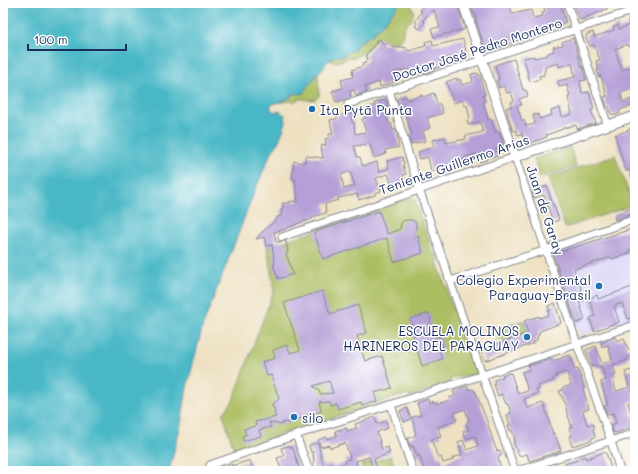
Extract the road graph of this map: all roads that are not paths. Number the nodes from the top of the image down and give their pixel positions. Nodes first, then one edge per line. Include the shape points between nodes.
1 (463, 3) edge
2 (567, 3) edge
3 (635, 10) edge
4 (576, 30) junction
5 (482, 61) junction
6 (389, 90) junction
7 (348, 104) dead end
8 (635, 116) edge
9 (608, 126) junction
10 (515, 157) junction
11 (419, 189) junction
12 (635, 219) edge
13 (282, 237) dead end
14 (546, 250) junction
15 (450, 281) junction
16 (635, 325) edge
17 (577, 344) junction
18 (483, 375) junction
19 (391, 405) junction
20 (635, 433) edge
21 (296, 435) junction
22 (611, 441) junction
23 (211, 465) dead end
24 (309, 471) edge
25 (413, 471) edge
26 (516, 471) edge
27 (620, 471) edge

1 - 5 street, Juan de Garay
2 - 4 street
3 - 4 street, Doctor José Pedro Montero
4 - 5 street, Doctor José Pedro Montero
4 - 9 street
5 - 6 street, Doctor José Pedro Montero
5 - 10 street, Juan de Garay
6 - 7 street, Doctor José Pedro Montero
6 - 11 street
8 - 9 street, Teniente Guillermo Arias
9 - 10 street, Teniente Guillermo Arias
10 - 11 street, Teniente Guillermo Arias
10 - 14 street, Juan de Garay
11 - 13 street, Teniente Guillermo Arias
11 - 15 street
12 - 14 street
14 - 15 street
14 - 17 street, Juan de Garay
15 - 18 street
16 - 17 street
17 - 18 street
17 - 22 street, Juan de Garay
18 - 19 street
18 - 26 street
19 - 21 street
19 - 25 street
20 - 22 street
21 - 23 street
21 - 24 street
22 - 26 street
22 - 27 street, Juan de Garay

